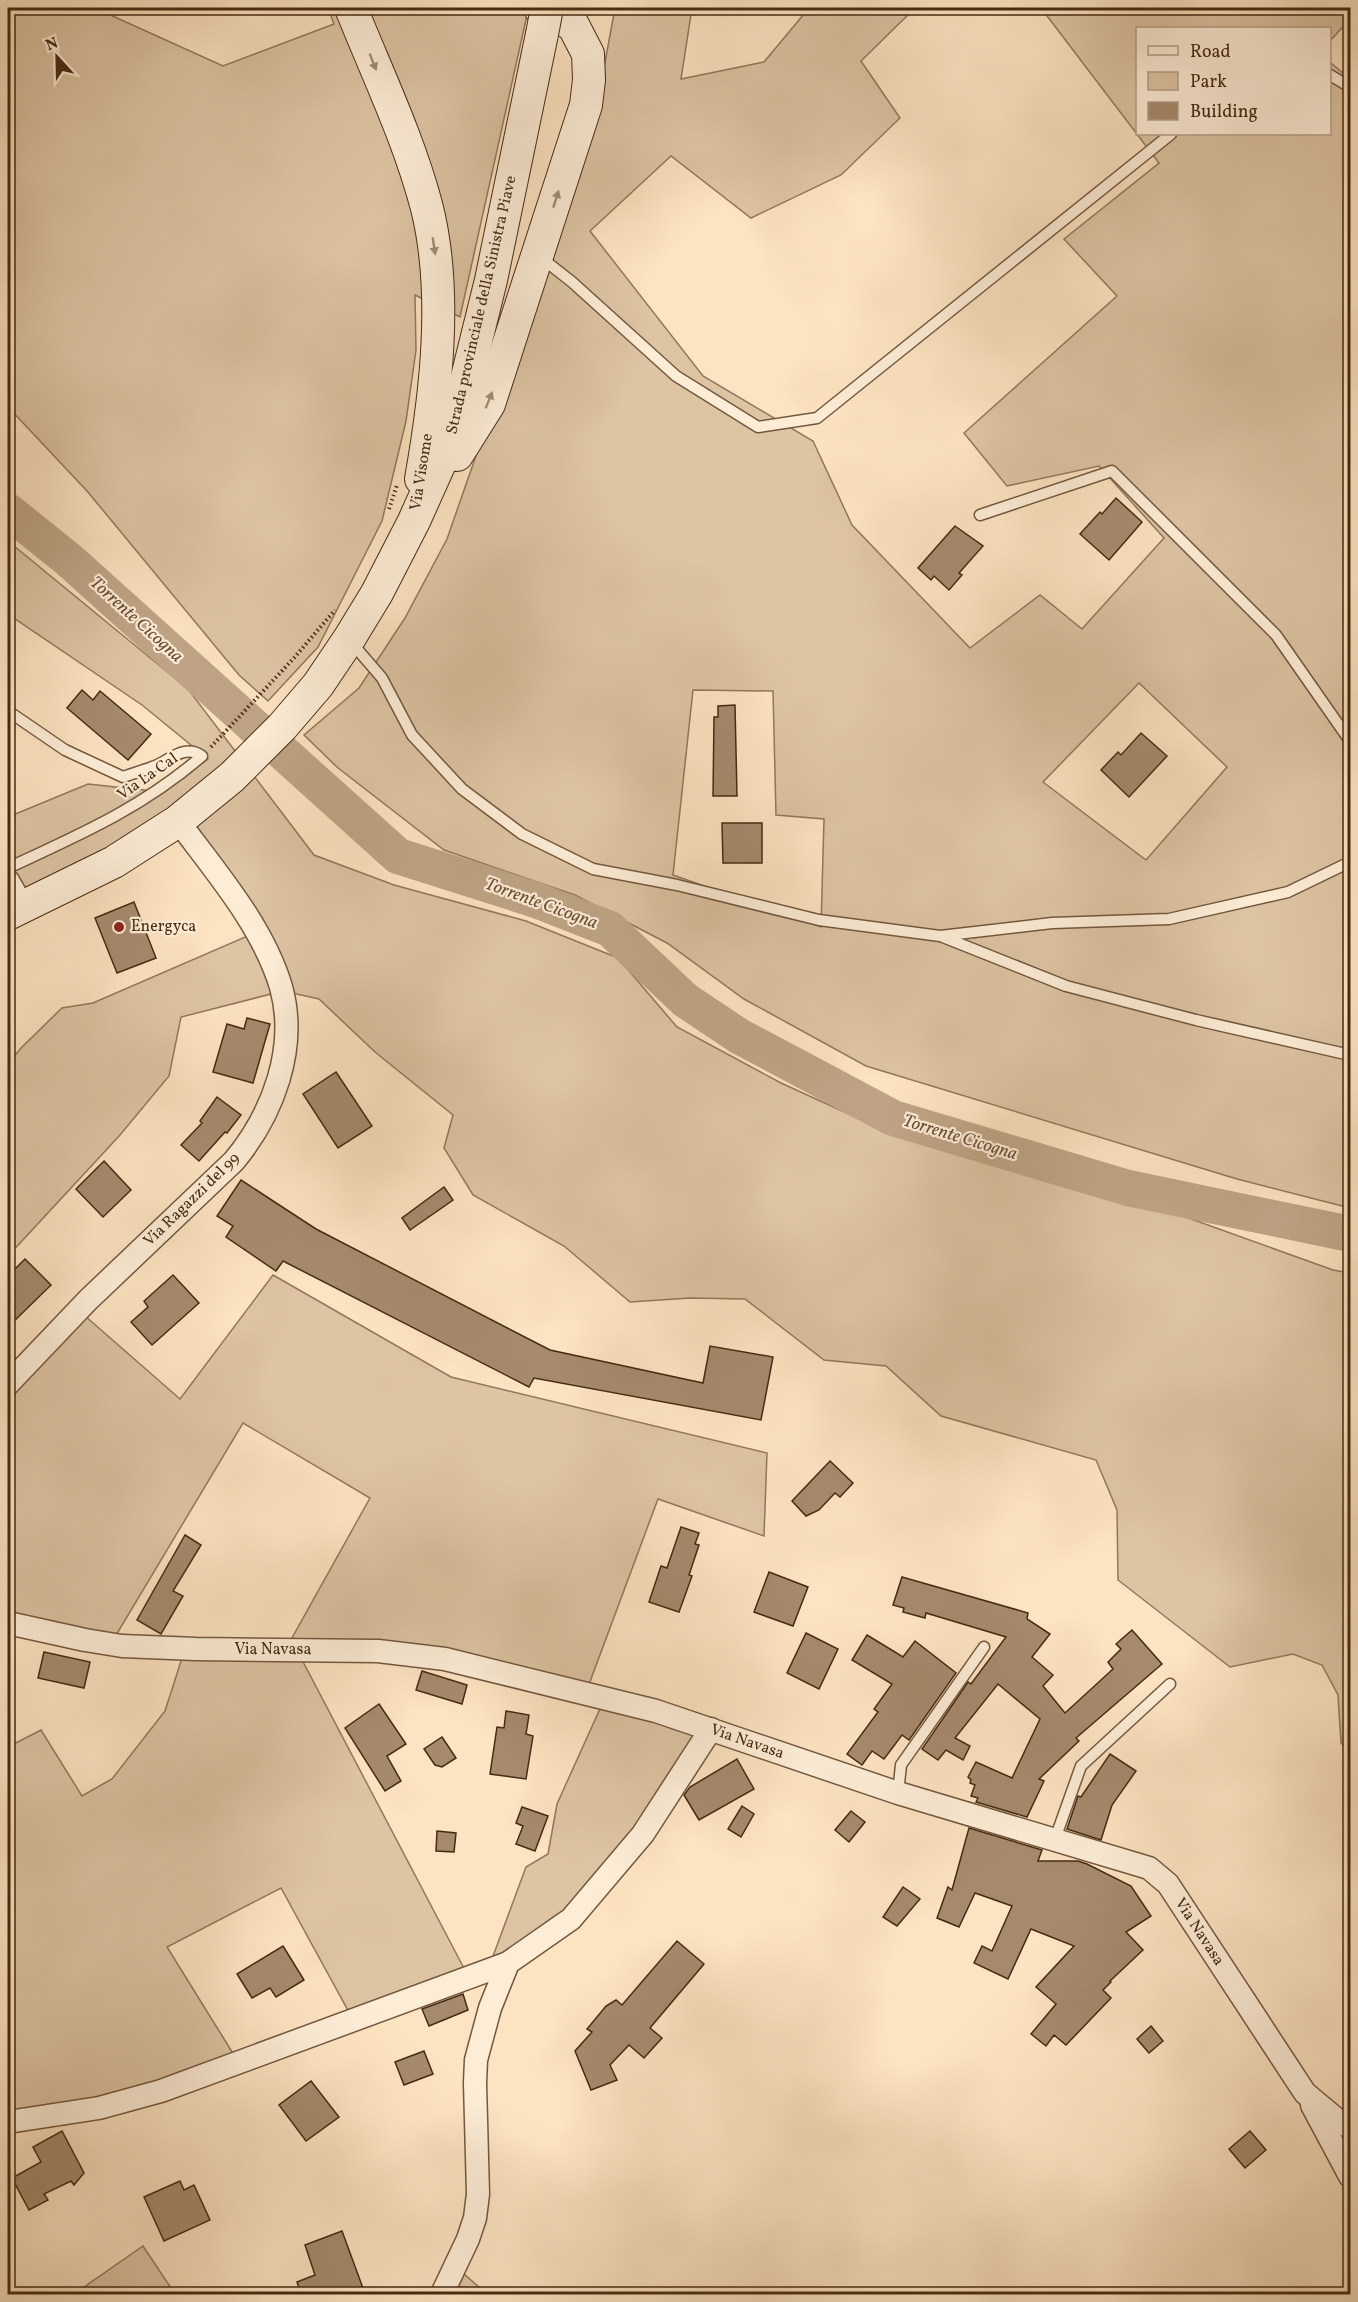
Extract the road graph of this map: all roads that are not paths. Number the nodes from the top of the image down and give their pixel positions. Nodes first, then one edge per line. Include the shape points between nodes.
1 (351, 8) edge
2 (543, 16) edge
3 (1331, 76) edge
4 (1350, 87) edge
5 (1169, 135) edge
6 (537, 254) junction
7 (980, 515) dead end
8 (401, 517) junction
9 (349, 639) junction
10 (8, 711) edge
11 (1350, 741) edge
12 (178, 820) junction
13 (1350, 862) edge
14 (8, 868) edge
15 (13, 900) edge
16 (940, 936) junction
17 (1350, 1055) edge
18 (8, 1384) edge
19 (8, 1623) edge
20 (984, 1647) dead end
21 (1170, 1684) dead end
22 (711, 1729) junction
23 (898, 1792) junction
24 (1055, 1839) junction
25 (508, 1962) junction
26 (1305, 2093) junction
27 (8, 2122) edge
28 (1350, 2127) edge
29 (1350, 2176) edge
30 (442, 2295) edge

1 -> 8 street, Via Visome via 413,165 427,208 435,252 438,351 427,447
6 -> 2 street, Via Visome via 586,105 589,80 588,54 573,25
2 - 8 street, Strada provinciale della Sinistra Piave via 491,280 453,434
3 - 4 lane
5 - 6 lane via 817,418 758,427 676,376
8 -> 6 street, Via Visome via 489,404
7 - 11 lane via 1112,471 1276,635
8 - 9 street, Strada provinciale della Sinistra Piave
9 - 12 street, Strada provinciale della Sinistra Piave via 318,685 282,727 232,777
9 - 16 lane via 382,678 412,735 462,789 522,834 593,869 819,920
10 - 14 lane, Via La Cal via 65,750 123,777 181,752 195,751 202,756 130,809
12 - 15 street, Strada provinciale della Sinistra Piave via 114,862
12 - 18 street, Via Ragazzi del 99 via 248,920 273,968 285,1006 283,1059 278,1080 261,1123 234,1161 88,1300
13 - 16 lane via 1288,892 1169,919 1052,923
16 - 17 lane via 1066,986
19 - 22 street, Via Navasa via 122,1646 411,1653 607,1697
20 - 23 lane via 901,1765
21 - 24 lane via 1081,1766
22 - 23 street, Via Navasa
22 - 25 street via 643,1834 570,1919
23 - 24 street, Via Navasa
24 - 26 street, Via Navasa via 1149,1868 1168,1884
25 - 27 street via 161,2091 99,2108
25 - 30 street via 476,2060 475,2218
26 - 28 street, Via Navasa
26 - 29 street

